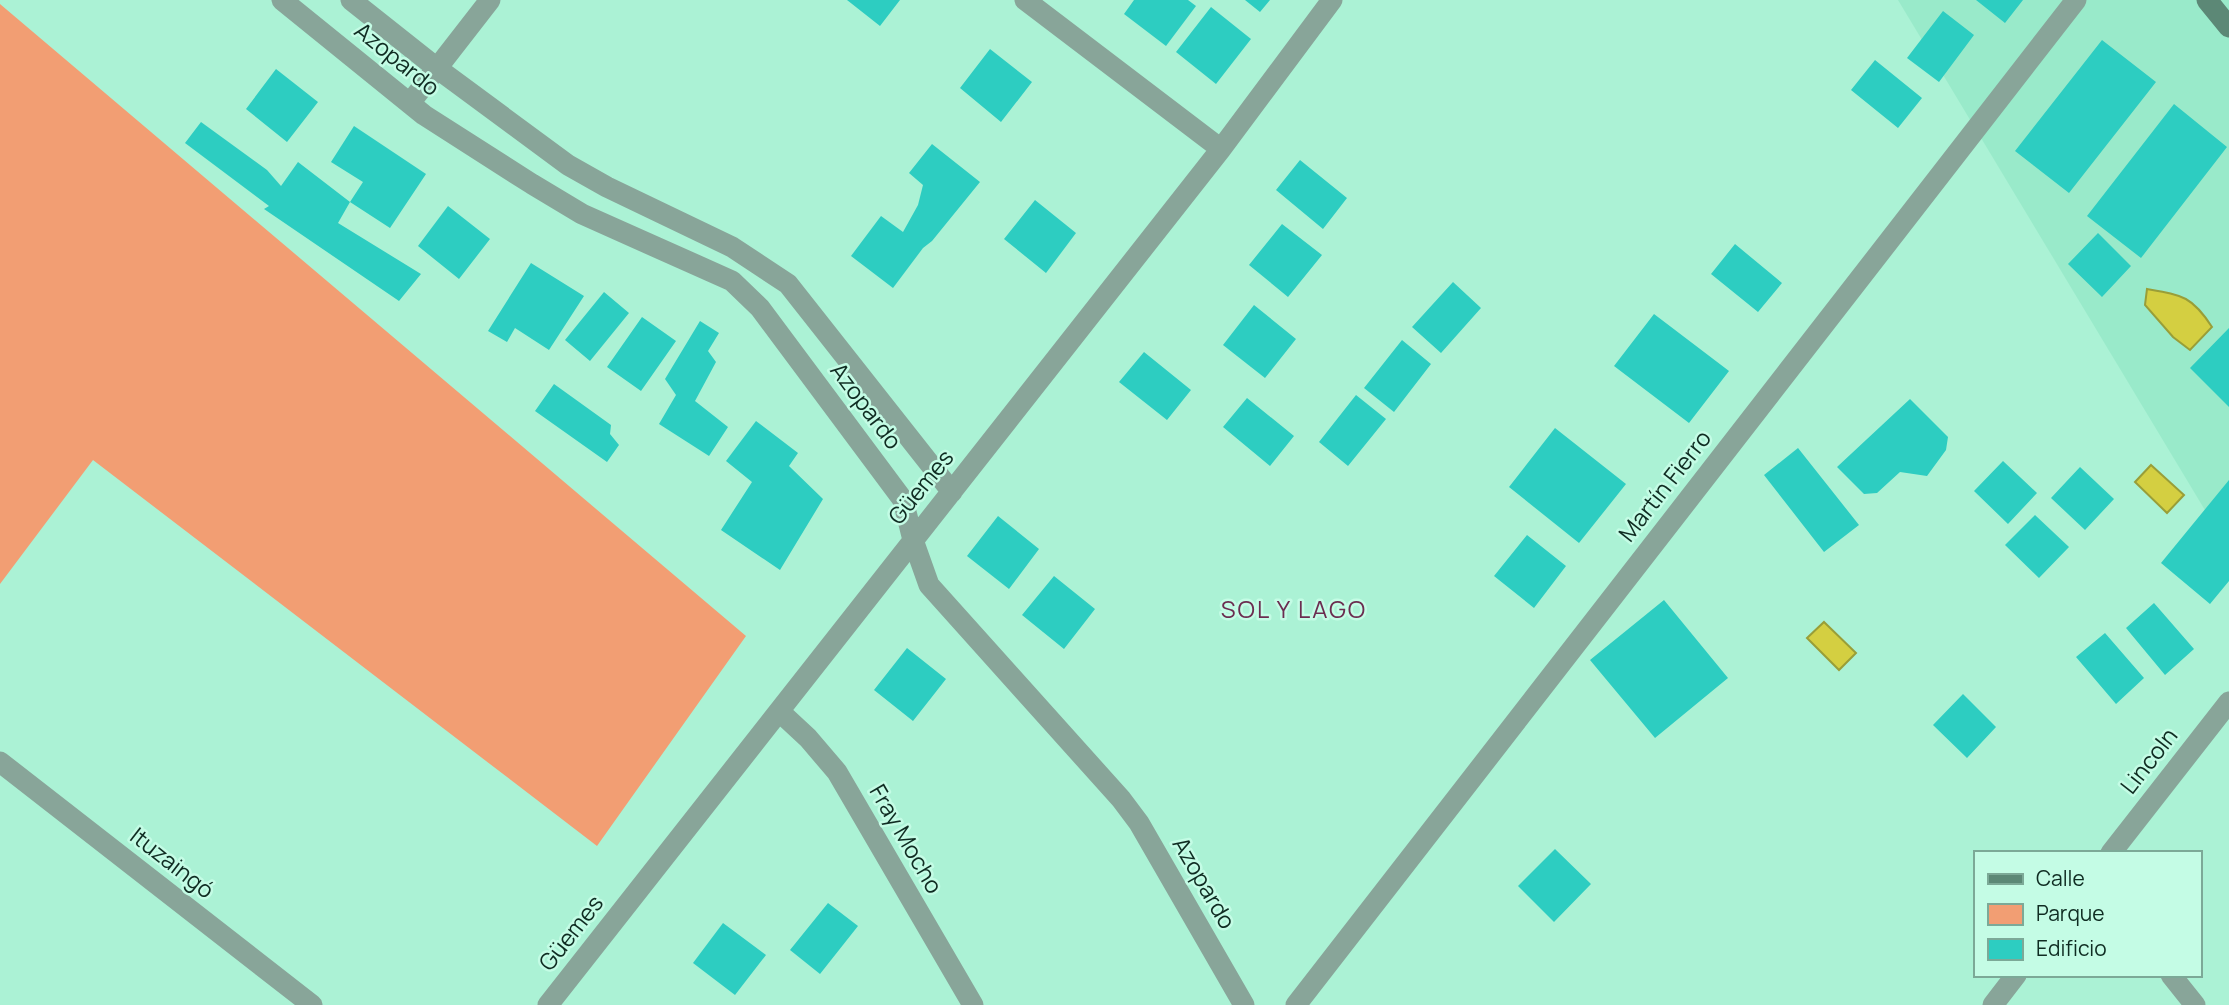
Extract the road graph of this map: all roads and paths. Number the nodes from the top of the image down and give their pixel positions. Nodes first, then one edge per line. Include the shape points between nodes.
1 (282, 0) edge
2 (351, 0) edge
3 (490, 0) edge
4 (1025, 0) edge
5 (1332, 0) edge
6 (2076, 0) edge
7 (2207, 0) edge
8 (2229, 27) edge
9 (438, 69) junction
10 (410, 103) junction
11 (1221, 149) junction
12 (952, 492) junction
13 (913, 540) junction
14 (2229, 702) edge
15 (780, 712) junction
16 (0, 762) edge
17 (2113, 851) edge
18 (2014, 977) edge
19 (2173, 977) edge
20 (312, 1005) edge
21 (548, 1005) edge
22 (973, 1005) edge
23 (1244, 1005) edge
24 (1296, 1005) edge
25 (1993, 1005) edge
26 (2195, 1005) edge

1 - 10 street, Azopardo
2 - 9 street, Azopardo
3 - 9 street
4 - 11 street
5 - 11 street, Güemes
6 - 24 street, Martín Fierro
7 - 8 main road
9 - 10 street
9 - 12 street, Azopardo via 568,165 732,247 788,284
10 - 13 street, Azopardo via 582,214 732,281 760,308 903,500
11 - 12 street, Güemes
12 - 13 street, Güemes
13 - 15 street, Güemes
13 - 23 street, Azopardo via 929,585 1139,823
14 - 17 street, Lincoln
15 - 21 street, Güemes
15 - 22 street, Fray Mocho via 837,772
16 - 20 street, Ituzaingó
18 - 25 street
19 - 26 street

